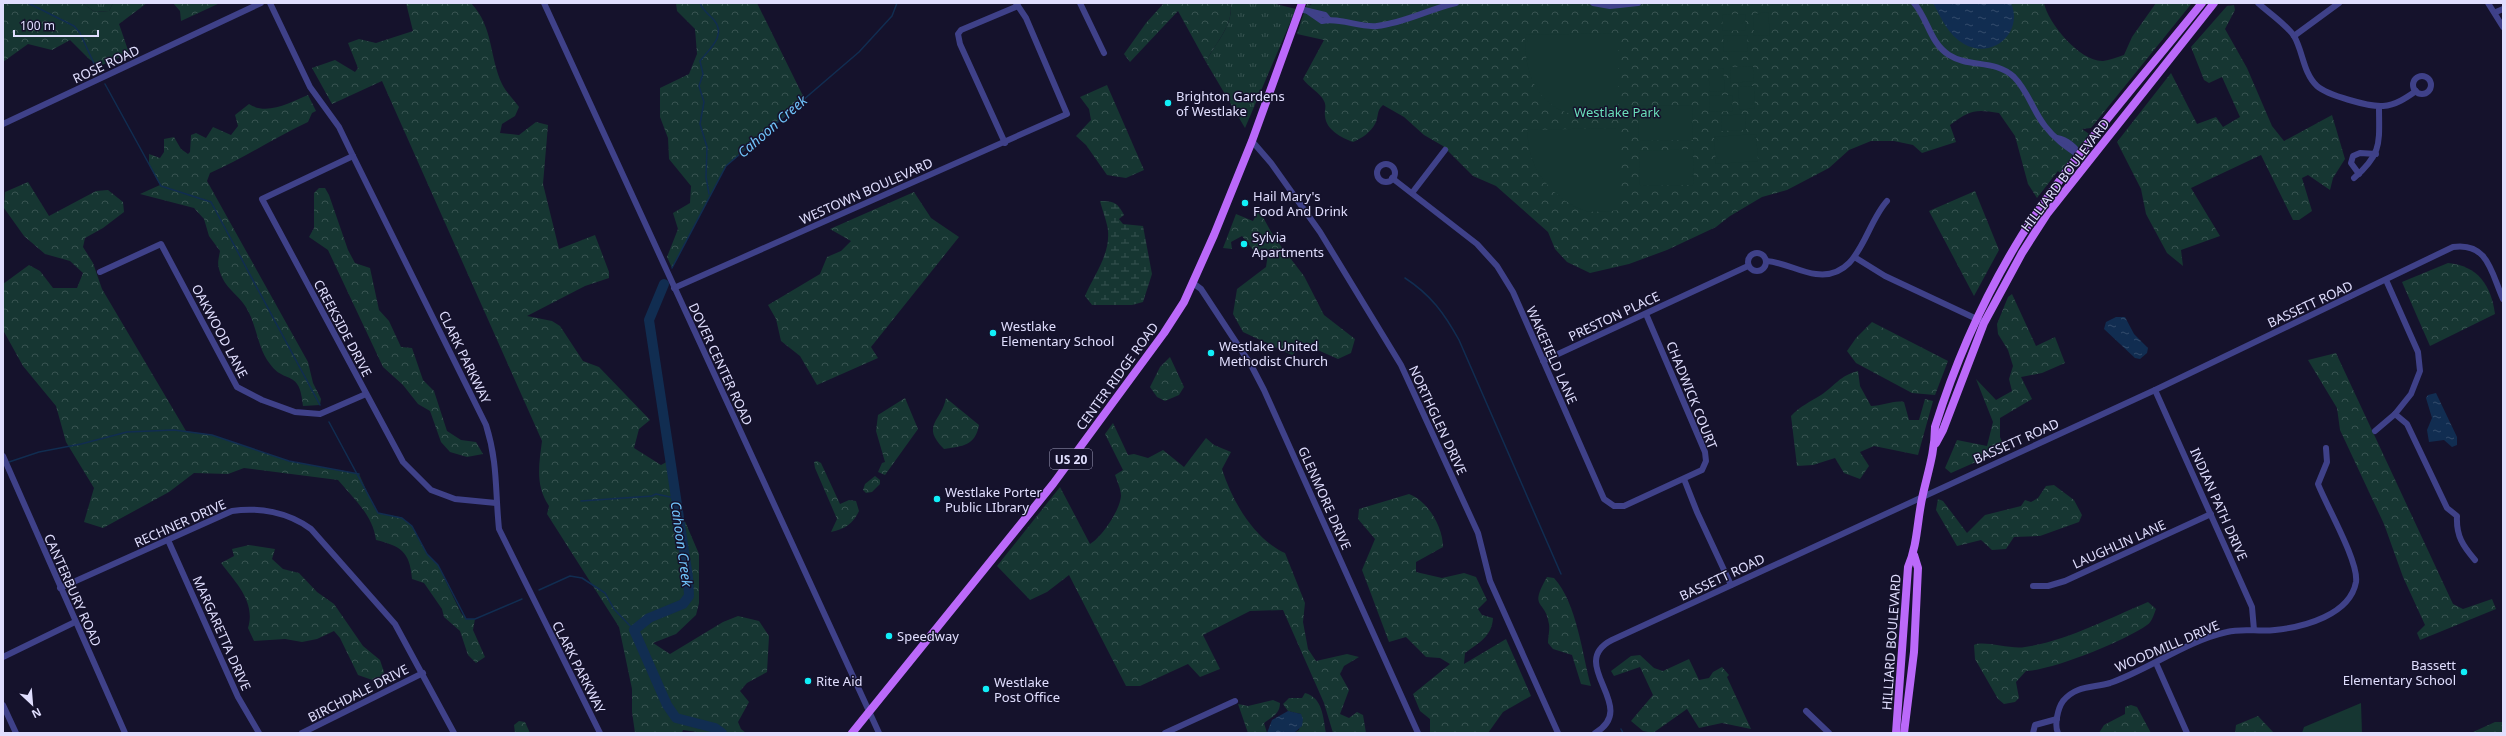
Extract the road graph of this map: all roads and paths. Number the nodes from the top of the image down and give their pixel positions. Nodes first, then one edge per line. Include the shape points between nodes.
1 (262, 3) edge
2 (270, 3) edge
3 (544, 3) edge
4 (1080, 3) edge
5 (1456, 3) edge
6 (1593, 3) edge
7 (1638, 3) edge
8 (1914, 3) edge
9 (2202, 3) edge
10 (2214, 3) edge
11 (2258, 3) edge
12 (2339, 3) edge
13 (2488, 3) edge
14 (1017, 5) edge
15 (1301, 6) edge
16 (2503, 9) edge
17 (2496, 12) junction
18 (2503, 27) edge
19 (2294, 36) junction
20 (1104, 53) dead end
21 (2416, 91) dead end
22 (2379, 106) junction
23 (3, 124) edge
24 (1252, 141) junction
25 (1005, 143) junction
26 (1445, 150) dead end
27 (2376, 154) junction
28 (353, 156) junction
29 (2080, 156) junction
30 (2088, 162) junction
31 (1392, 178) dead end
32 (1412, 194) junction
33 (1887, 201) dead end
34 (1856, 258) junction
35 (1766, 261) junction
36 (1748, 266) junction
37 (100, 272) dead end
38 (2386, 280) junction
39 (1193, 283) junction
40 (674, 288) junction
41 (2503, 299) edge
42 (1646, 314) junction
43 (1980, 321) junction
44 (1543, 361) junction
45 (2155, 390) junction
46 (366, 394) junction
47 (2395, 414) junction
48 (2375, 431) dead end
49 (2326, 448) dead end
50 (3, 456) edge
51 (1684, 479) junction
52 (1922, 495) junction
53 (496, 503) junction
54 (2211, 514) junction
55 (168, 540) junction
56 (1914, 555) junction
57 (2475, 560) dead end
58 (1731, 585) junction
59 (2033, 586) dead end
60 (60, 588) junction
61 (75, 622) junction
62 (2254, 630) junction
63 (3, 658) edge
64 (2156, 663) junction
65 (423, 672) junction
66 (1235, 701) dead end
67 (3, 705) edge
68 (1806, 711) dead end
69 (869, 712) junction
70 (2057, 719) junction
71 (16, 733) edge
72 (125, 733) edge
73 (259, 733) edge
74 (302, 733) edge
75 (454, 733) edge
76 (600, 733) edge
77 (852, 733) edge
78 (879, 733) edge
79 (1165, 733) edge
80 (1418, 733) edge
81 (1558, 733) edge
82 (1595, 733) edge
83 (1829, 733) edge
84 (1896, 733) edge
85 (1904, 733) edge
86 (2033, 733) edge
87 (2058, 733) edge
88 (2187, 733) edge

1 - 23 street, ROSE ROAD
2 - 28 street, CLARK PARKWAY via 310,87 339,127
3 - 40 street, DOVER CENTER ROAD
4 - 20 street
5 - 15 street via 1402,22 1376,26 1329,20 1325,15 1309,12
6 - 7 street via 1610,6
8 - 29 street via 1937,44 1947,54 1960,62 1986,63 2012,76 2022,87 2045,127 2057,138 2076,149
9 - 29 main road, HILLIARD BOULEVARD
10 - 30 main road, HILLIARD BOULEVARD
11 - 19 street
12 - 19 street
13 - 17 street
14 - 25 street via 961,30 958,34 960,44
14 - 25 street, WESTOWN BOULEVARD via 1026,18 1067,114
15 - 24 main road, CENTER RIDGE ROAD / US 20
16 - 17 street
17 - 18 street
19 - 22 street via 2308,74 2316,86 2333,94
21 - 22 street via 2400,102
22 - 27 street
24 - 39 main road, CENTER RIDGE ROAD / US 20
24 - 81 street, NORTHGLEN DRIVE via 1271,163 1320,232 1400,365 1478,533 1490,581
25 - 40 street, WESTOWN BOULEVARD
26 - 32 street
27 - 27 street via 2369,165 2357,176 2351,163 2353,156 2360,153
28 - 46 street, CREEKSIDE DRIVE via 262,199
28 - 53 street, CLARK PARKWAY via 486,425 498,484
29 - 30 street
29 - 43 main road, HILLIARD BOULEVARD via 2022,235
30 - 43 main road, HILLIARD BOULEVARD via 2047,214
31 - 32 street, WAKEFIELD LANE
32 - 44 street, WAKEFIELD LANE via 1476,244 1496,266 1513,292
33 - 34 street via 1880,209
34 - 35 street via 1845,267 1827,275
34 - 43 street via 1885,276
35 - 36 street via 1764,268 1758,272
35 - 36 street via 1763,255 1754,254 1748,260
36 - 42 street, PRESTON PLACE
37 - 46 street, OAKWOOD LANE via 161,244 237,387 262,400 296,412 320,414
38 - 41 street, BASSETT ROAD via 2453,247 2466,245 2476,248 2483,255
38 - 45 street, BASSETT ROAD
38 - 47 street via 2418,352 2420,364 2415,386
39 - 69 main road, CENTER RIDGE ROAD / US 20 via 1168,326 1052,484
39 - 80 street, GLENMORE DRIVE via 1201,289 1251,365 1264,390
40 - 69 street, DOVER CENTER ROAD
42 - 44 street, PRESTON PLACE
42 - 51 street, CHADWICK COURT via 1705,452 1706,461 1702,470
43 - 52 main road, HILLIARD BOULEVARD via 1943,430 1935,444
44 - 51 street, WAKEFIELD LANE via 1604,499 1614,506 1624,506
45 - 52 street, BASSETT ROAD
45 - 54 street, INDIAN PATH DRIVE
46 - 53 street, CREEKSIDE DRIVE via 403,462 431,490 455,499
47 - 48 street
47 - 57 street via 2407,424 2447,508 2457,516 2457,528 2462,545
49 - 62 street, WOODMILL DRIVE via 2327,462 2318,484 2356,574 2350,598 2339,609 2296,627
50 - 60 street, CANTERBURY ROAD
51 - 58 street via 1696,512
52 - 56 main road, HILLIARD BOULEVARD
52 - 58 street, BASSETT ROAD
53 - 76 street, CLARK PARKWAY via 499,529 506,547
54 - 59 street, LAUGHLIN LANE via 2065,581 2048,586
54 - 62 street, INDIAN PATH DRIVE via 2252,607
55 - 60 street, RECHNER DRIVE
55 - 65 street, RECHNER DRIVE via 232,512 247,509 270,511 299,520 395,624
55 - 73 street, MARGARETTA DRIVE via 238,697
56 - 84 main road, HILLIARD BOULEVARD via 1908,567
56 - 85 main road, HILLIARD BOULEVARD via 1918,568 1914,644
58 - 82 street, BASSETT ROAD via 1612,640 1601,648 1596,655 1596,664 1611,712 1606,723
60 - 61 street, CANTERBURY ROAD
61 - 63 street
61 - 72 street, CANTERBURY ROAD
62 - 64 street, WOODMILL DRIVE via 2228,631 2208,637
64 - 70 street, WOODMILL DRIVE via 2109,683 2081,688 2063,701
64 - 88 street
65 - 74 street, BIRCHDALE DRIVE
65 - 75 street, RECHNER DRIVE
66 - 79 street
67 - 71 street
68 - 83 street
69 - 77 main road, CENTER RIDGE ROAD / US 20
69 - 78 street, DOVER CENTER ROAD
70 - 86 street via 2035,725
70 - 87 street

